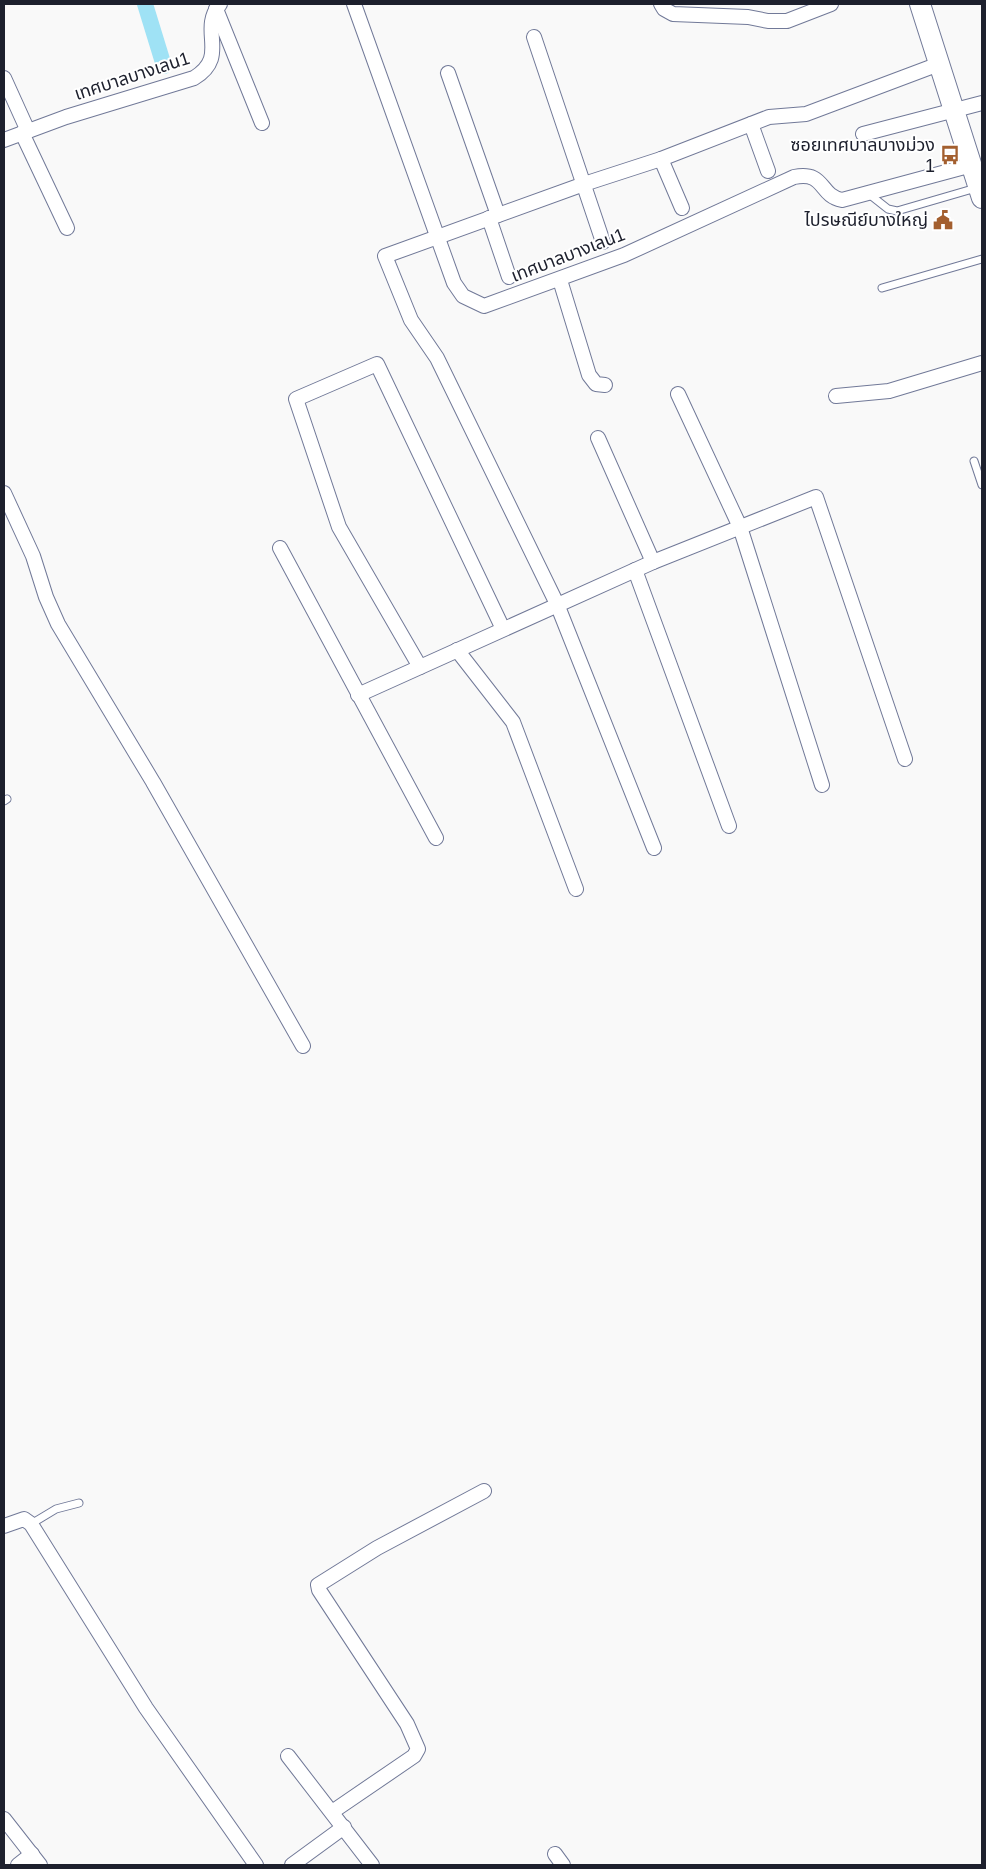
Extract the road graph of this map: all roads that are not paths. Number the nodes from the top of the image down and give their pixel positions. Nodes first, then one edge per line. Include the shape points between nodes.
1 (354, 4) edge
2 (661, 4) edge
3 (831, 4) edge
4 (920, 4) edge
5 (218, 6) edge
6 (534, 37) dead end
7 (940, 64) junction
8 (448, 73) dead end
9 (4, 78) edge
10 (982, 103) edge
11 (955, 111) junction
12 (262, 123) dead end
13 (751, 124) junction
14 (25, 132) junction
15 (863, 134) dead end
16 (4, 140) edge
17 (662, 159) junction
18 (972, 165) junction
19 (768, 171) dead end
20 (584, 184) junction
21 (980, 192) edge
22 (868, 193) junction
23 (682, 208) dead end
24 (493, 216) junction
25 (67, 228) dead end
26 (438, 236) junction
27 (604, 242) dead end
28 (982, 259) edge
29 (509, 277) dead end
30 (560, 280) junction
31 (882, 288) dead end
32 (982, 363) edge
33 (605, 385) dead end
34 (678, 394) dead end
35 (836, 396) dead end
36 (598, 438) dead end
37 (974, 460) dead end
38 (982, 485) edge
39 (4, 494) edge
40 (740, 527) junction
41 (280, 548) dead end
42 (653, 562) junction
43 (635, 570) junction
44 (557, 604) junction
45 (503, 629) junction
46 (457, 650) junction
47 (420, 667) junction
48 (358, 695) junction
49 (905, 759) dead end
50 (822, 785) dead end
51 (729, 826) dead end
52 (436, 838) dead end
53 (654, 848) dead end
54 (576, 889) dead end
55 (303, 1046) dead end
56 (484, 1491) dead end
57 (78, 1503) dead end
58 (31, 1524) junction
59 (4, 1526) edge
60 (288, 1756) dead end
61 (332, 1812) junction
62 (4, 1819) edge
63 (344, 1827) junction
64 (36, 1860) edge
65 (18, 1865) edge
66 (256, 1865) edge
67 (292, 1865) edge
68 (372, 1865) edge

1 - 26 street, เทศบาลบางเลน1
2 - 3 street via 673,14 748,17 768,22 786,21
4 - 7 street
5 - 12 street
5 - 14 street, เทศบาลบางเลน1 via 212,19 212,60 206,71 194,78
6 - 20 street
7 - 11 street
7 - 13 street via 806,114 769,117
8 - 24 street
9 - 14 street
10 - 11 street
11 - 15 street
11 - 18 street
13 - 17 street
13 - 19 street
14 - 16 street, เทศบาลบางเลน1
14 - 25 street
17 - 20 street
17 - 23 street
18 - 21 street
18 - 22 street, เทศบาลบางเลน1
20 - 24 street
20 - 27 street
21 - 22 lane via 897,211 888,209
22 - 30 street, เทศบาลบางเลน1 via 842,200 834,198 815,178 806,174 794,177 624,255
24 - 26 street
24 - 29 street
26 - 30 street, เทศบาลบางเลน1 via 454,283 472,302 484,306
26 - 44 street via 385,256 411,320 437,358
28 - 31 lane
30 - 33 street via 589,374 596,384
32 - 35 street via 890,391
34 - 40 street
36 - 42 street
37 - 38 lane
39 - 55 street via 33,556 58,624 153,782
40 - 42 street
40 - 49 street via 816,497
40 - 50 street
41 - 48 street
42 - 43 street
43 - 44 street
43 - 51 street
44 - 45 street
44 - 53 street
45 - 46 street
45 - 47 street via 377,364 296,399 339,527
46 - 47 street
46 - 54 street via 513,722
47 - 48 street
48 - 52 street
56 - 61 street via 377,1548 318,1585 407,1724 418,1749 414,1756
57 - 58 lane via 56,1510
58 - 59 street via 18,1519
58 - 66 street via 146,1708
60 - 61 street
61 - 63 street
62 - 64 street
63 - 67 street
63 - 68 street
64 - 65 street

